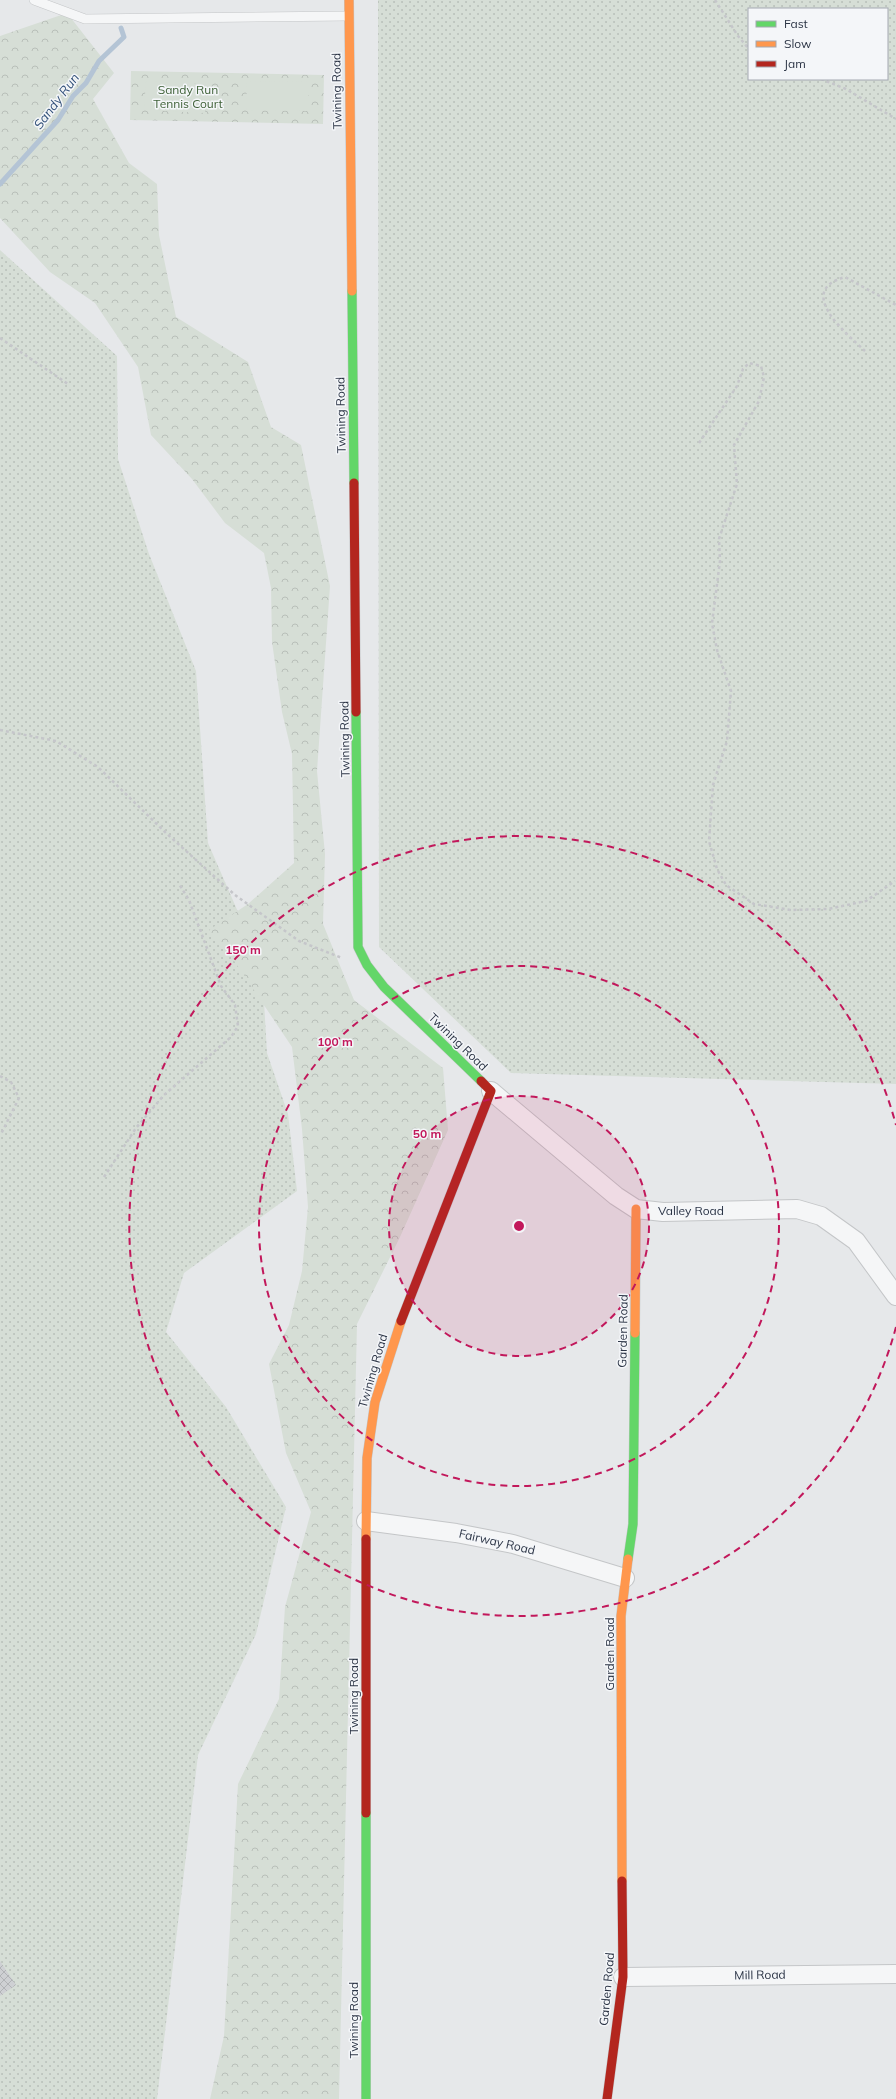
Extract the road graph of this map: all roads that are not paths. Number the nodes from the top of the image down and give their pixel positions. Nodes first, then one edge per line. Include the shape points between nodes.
1 (34, 0) edge
2 (349, 0) edge
3 (348, 16) junction
4 (491, 1091) junction
5 (636, 1209) junction
6 (896, 1296) edge
7 (366, 1521) junction
8 (625, 1578) junction
9 (896, 1974) edge
10 (623, 1977) junction
11 (366, 2099) edge
12 (607, 2099) edge

1 - 3 lane via 85,19
2 - 3 street, Twining Road
3 - 4 street, Twining Road via 358,947 367,965 384,987
4 - 5 street, Valley Road via 616,1196
4 - 7 street, Twining Road via 400,1323 375,1402 367,1458
5 - 6 street, Valley Road via 663,1212 797,1209 821,1216 856,1241
5 - 8 street, Garden Road via 633,1524
7 - 8 street, Fairway Road via 456,1533 513,1544
7 - 11 street, Twining Road
8 - 10 street, Garden Road via 621,1616
9 - 10 street, Mill Road
10 - 12 street, Garden Road

